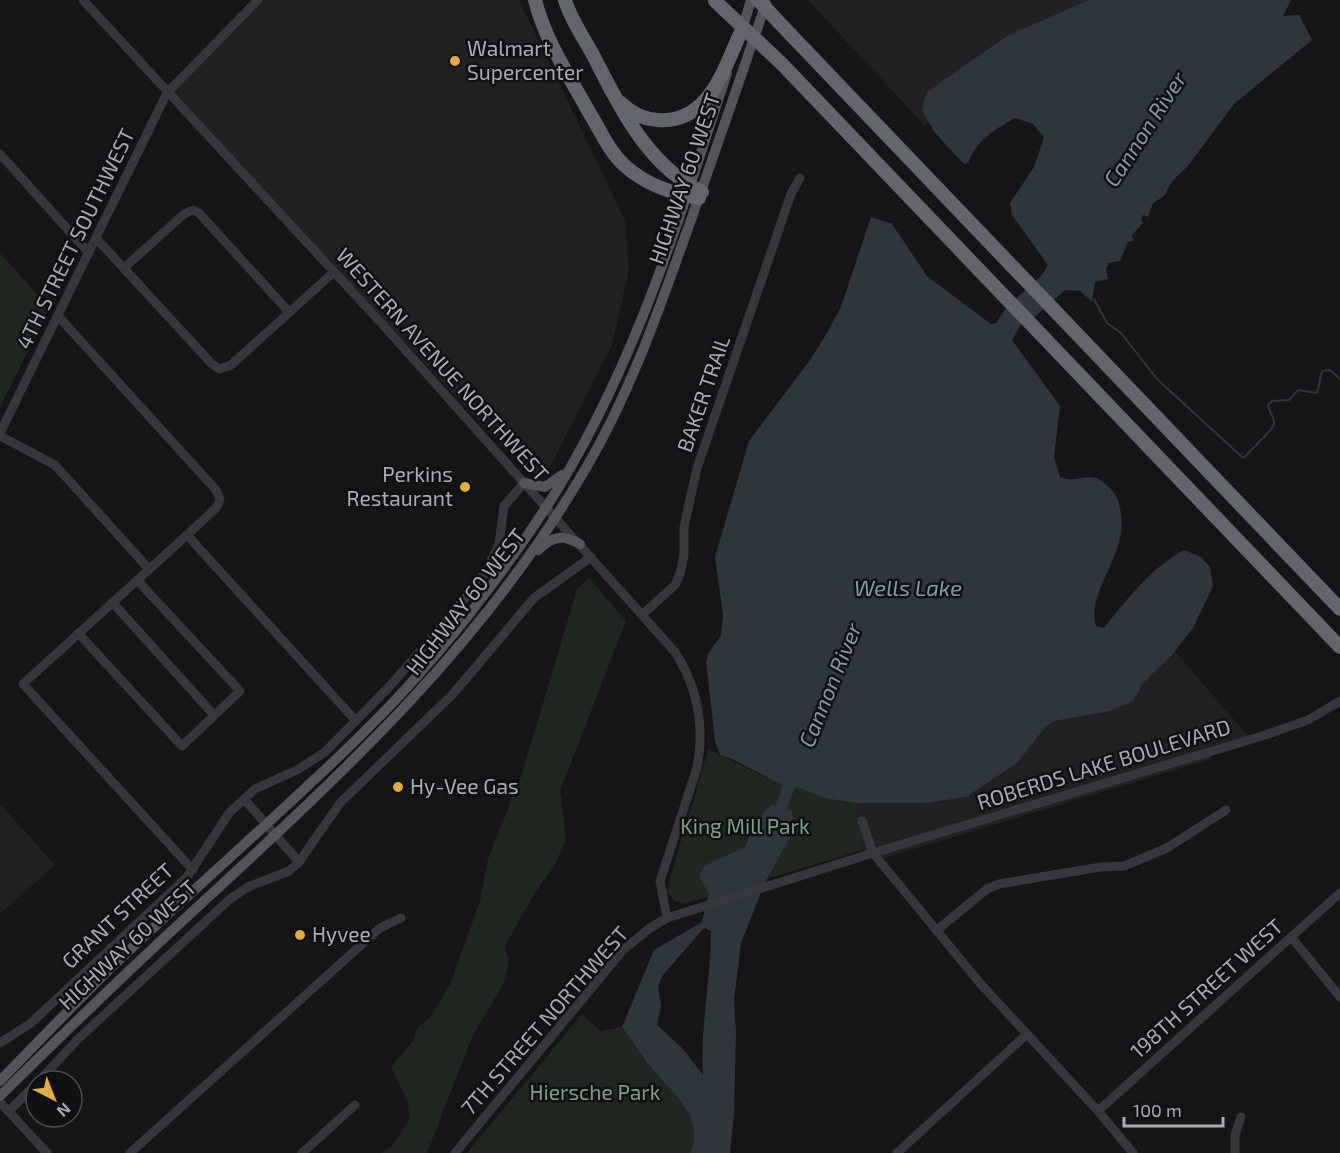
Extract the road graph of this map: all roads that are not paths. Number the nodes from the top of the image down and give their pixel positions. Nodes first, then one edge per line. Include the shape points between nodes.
1 (83, 0) edge
2 (258, 0) edge
3 (535, 0) edge
4 (565, 0) edge
5 (718, 0) edge
6 (751, 0) edge
7 (758, 0) edge
8 (765, 0) edge
9 (741, 32) junction
10 (791, 35) junction
11 (612, 92) junction
12 (167, 93) junction
13 (0, 154) edge
14 (800, 178) dead end
15 (694, 193) junction
16 (96, 238) junction
17 (89, 253) junction
18 (125, 267) junction
19 (334, 272) junction
20 (289, 312) junction
21 (58, 315) junction
22 (0, 435) edge
23 (572, 463) junction
24 (524, 483) junction
25 (546, 507) junction
26 (556, 517) junction
27 (188, 535) junction
28 (580, 544) junction
29 (591, 557) junction
30 (521, 567) junction
31 (149, 568) junction
32 (137, 580) junction
33 (112, 602) junction
34 (1340, 609) edge
35 (643, 614) junction
36 (78, 633) junction
37 (1340, 647) edge
38 (1340, 701) edge
39 (213, 715) junction
40 (356, 721) junction
41 (244, 799) junction
42 (1226, 810) dead end
43 (862, 821) dead end
44 (266, 824) junction
45 (275, 835) junction
46 (873, 853) junction
47 (299, 862) junction
48 (193, 870) junction
49 (1340, 894) edge
50 (401, 918) dead end
51 (667, 918) junction
52 (937, 930) junction
53 (1292, 938) junction
54 (1340, 998) edge
55 (1027, 1034) junction
56 (0, 1043) edge
57 (50, 1069) edge
58 (0, 1081) edge
59 (0, 1096) edge
60 (24, 1096) edge
61 (0, 1102) edge
62 (355, 1105) dead end
63 (9, 1111) junction
64 (1098, 1111) junction
65 (1240, 1117) dead end
66 (46, 1153) edge
67 (130, 1153) edge
68 (302, 1153) edge
69 (455, 1153) edge
70 (897, 1153) edge
71 (1133, 1153) edge
72 (1235, 1153) edge

1 - 12 street, WESTERN AVENUE NORTHWEST
2 - 12 street, 4TH STREET SOUTHWEST
3 - 15 highway via 557,55 613,153 639,176 663,190
4 - 11 highway
5 - 37 highway, bridge
6 - 9 main road, HIGHWAY 60 WEST
7 - 10 highway, bridge
8 - 10 highway, bridge
8 - 15 main road, HIGHWAY 60 WEST
9 - 11 highway via 713,90 688,115 651,120 629,110
9 - 15 main road, HIGHWAY 60 WEST
10 - 34 highway
11 - 15 highway via 639,138
12 - 16 street, 4TH STREET SOUTHWEST
12 - 19 street, WESTERN AVENUE NORTHWEST
13 - 17 street
14 - 35 street, BAKER TRAIL via 697,468 684,526 680,573 675,585
15 - 23 main road, HIGHWAY 60 WEST via 631,347
15 - 26 main road, HIGHWAY 60 WEST via 637,367 606,432
16 - 17 street, 4TH STREET SOUTHWEST
16 - 18 street
17 - 21 street, 4TH STREET SOUTHWEST
18 - 20 street via 193,210
18 - 20 street via 219,369 231,365
19 - 20 street
19 - 24 street, WESTERN AVENUE NORTHWEST
21 - 22 street, 4TH STREET SOUTHWEST
21 - 27 street via 216,490 220,499 217,507
22 - 31 street via 55,465
23 - 24 main road via 549,486
23 - 25 main road, HIGHWAY 60 WEST
24 - 25 street, WESTERN AVENUE NORTHWEST
24 - 40 street, GRANT STREET via 504,506 497,551 476,585
25 - 26 street, WESTERN AVENUE NORTHWEST
25 - 44 main road, HIGHWAY 60 WEST via 478,602 404,689
26 - 28 street, WESTERN AVENUE NORTHWEST
26 - 30 main road, HIGHWAY 60 WEST
27 - 31 street
27 - 40 street
28 - 29 street, WESTERN AVENUE NORTHWEST
28 - 30 main road via 555,537
29 - 35 street, WESTERN AVENUE NORTHWEST
29 - 47 street via 534,598 453,694 340,803
30 - 45 main road, HIGHWAY 60 WEST via 474,630 398,716
31 - 32 street
32 - 33 street
32 - 39 street via 240,692
33 - 36 street
33 - 39 street
35 - 51 street, WESTERN AVENUE NORTHWEST via 685,667 700,716 701,750 660,881
36 - 39 street via 182,746
36 - 48 street via 23,684
38 - 46 street, ROBERDS LAKE BOULEVARD via 1308,720 1259,737
40 - 41 street, GRANT STREET via 311,762 268,781
41 - 44 street
41 - 48 street, GRANT STREET via 221,822
42 - 52 street via 1167,848 1124,866 999,884
43 - 46 street
44 - 45 street
44 - 58 main road, HIGHWAY 60 WEST via 117,962
45 - 47 street
45 - 59 main road, HIGHWAY 60 WEST via 104,993
46 - 51 street, 7TH STREET NORTHWEST
46 - 52 street
47 - 57 street via 289,871 248,887 230,899
48 - 56 street, GRANT STREET via 31,1023
49 - 53 street, 198TH STREET WEST
50 - 67 street via 380,928
51 - 69 street, 7TH STREET NORTHWEST via 623,950
52 - 55 street
53 - 54 street
53 - 64 street, 198TH STREET WEST
55 - 64 street
55 - 70 street
60 - 63 street
61 - 63 street
62 - 68 street
63 - 66 street
64 - 71 street
65 - 72 street

